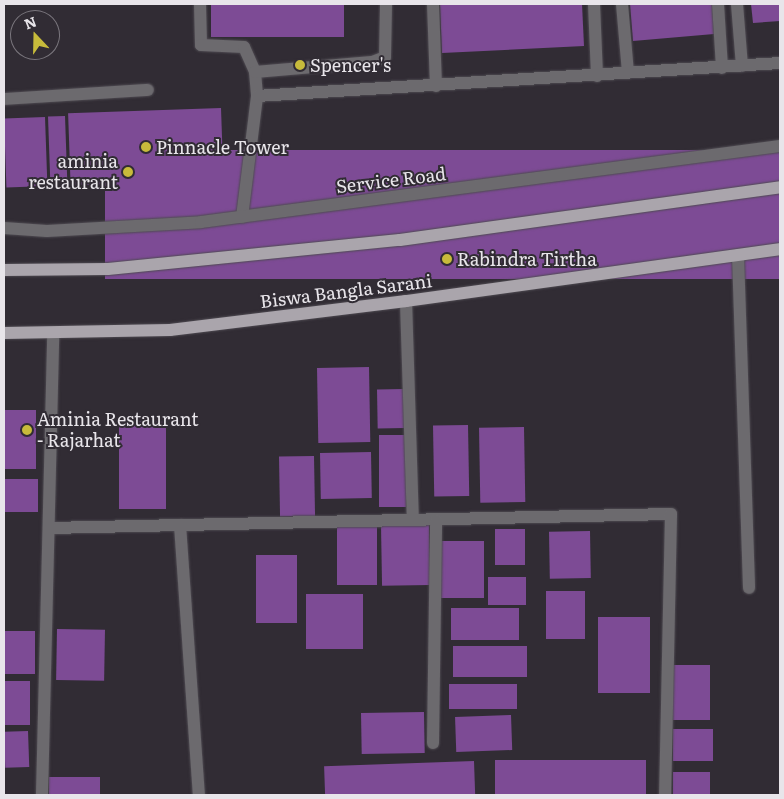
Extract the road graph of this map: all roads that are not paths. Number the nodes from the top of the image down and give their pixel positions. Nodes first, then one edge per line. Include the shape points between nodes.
1 (200, 4) edge
2 (386, 4) edge
3 (432, 4) edge
4 (594, 4) edge
5 (622, 4) edge
6 (718, 4) edge
7 (737, 4) edge
8 (780, 63) edge
9 (742, 66) junction
10 (722, 68) junction
11 (254, 72) junction
12 (628, 74) junction
13 (597, 76) junction
14 (436, 86) junction
15 (148, 90) dead end
16 (258, 96) junction
17 (4, 99) edge
18 (780, 146) edge
19 (780, 187) edge
20 (242, 216) junction
21 (4, 228) edge
22 (780, 249) edge
23 (738, 255) junction
24 (4, 270) edge
25 (406, 301) junction
26 (4, 333) edge
27 (53, 334) junction
28 (413, 520) junction
29 (436, 520) junction
30 (180, 525) junction
31 (49, 528) junction
32 (750, 588) dead end
33 (433, 743) dead end
34 (42, 795) edge
35 (199, 795) edge
36 (665, 795) edge

1 - 11 street via 201,45 244,47
2 - 11 street via 385,57 372,62
3 - 14 street
4 - 13 street
5 - 12 street
6 - 10 street
7 - 9 street
8 - 9 street
9 - 10 street
10 - 12 street
11 - 16 street
12 - 13 street
13 - 14 street
14 - 16 street
15 - 17 street
16 - 20 street
18 - 20 street, Service Road
19 - 24 main road via 400,240 108,268
20 - 21 street, Service Road via 47,231
22 - 23 main road, Biswa Bangla Sarani
23 - 25 main road, Biswa Bangla Sarani
23 - 32 street
25 - 27 main road, Biswa Bangla Sarani via 170,330
25 - 28 street
26 - 27 main road, Biswa Bangla Sarani
27 - 31 street
28 - 29 street
28 - 30 street
29 - 33 street
29 - 36 street via 671,514
30 - 31 street
30 - 35 street
31 - 34 street

